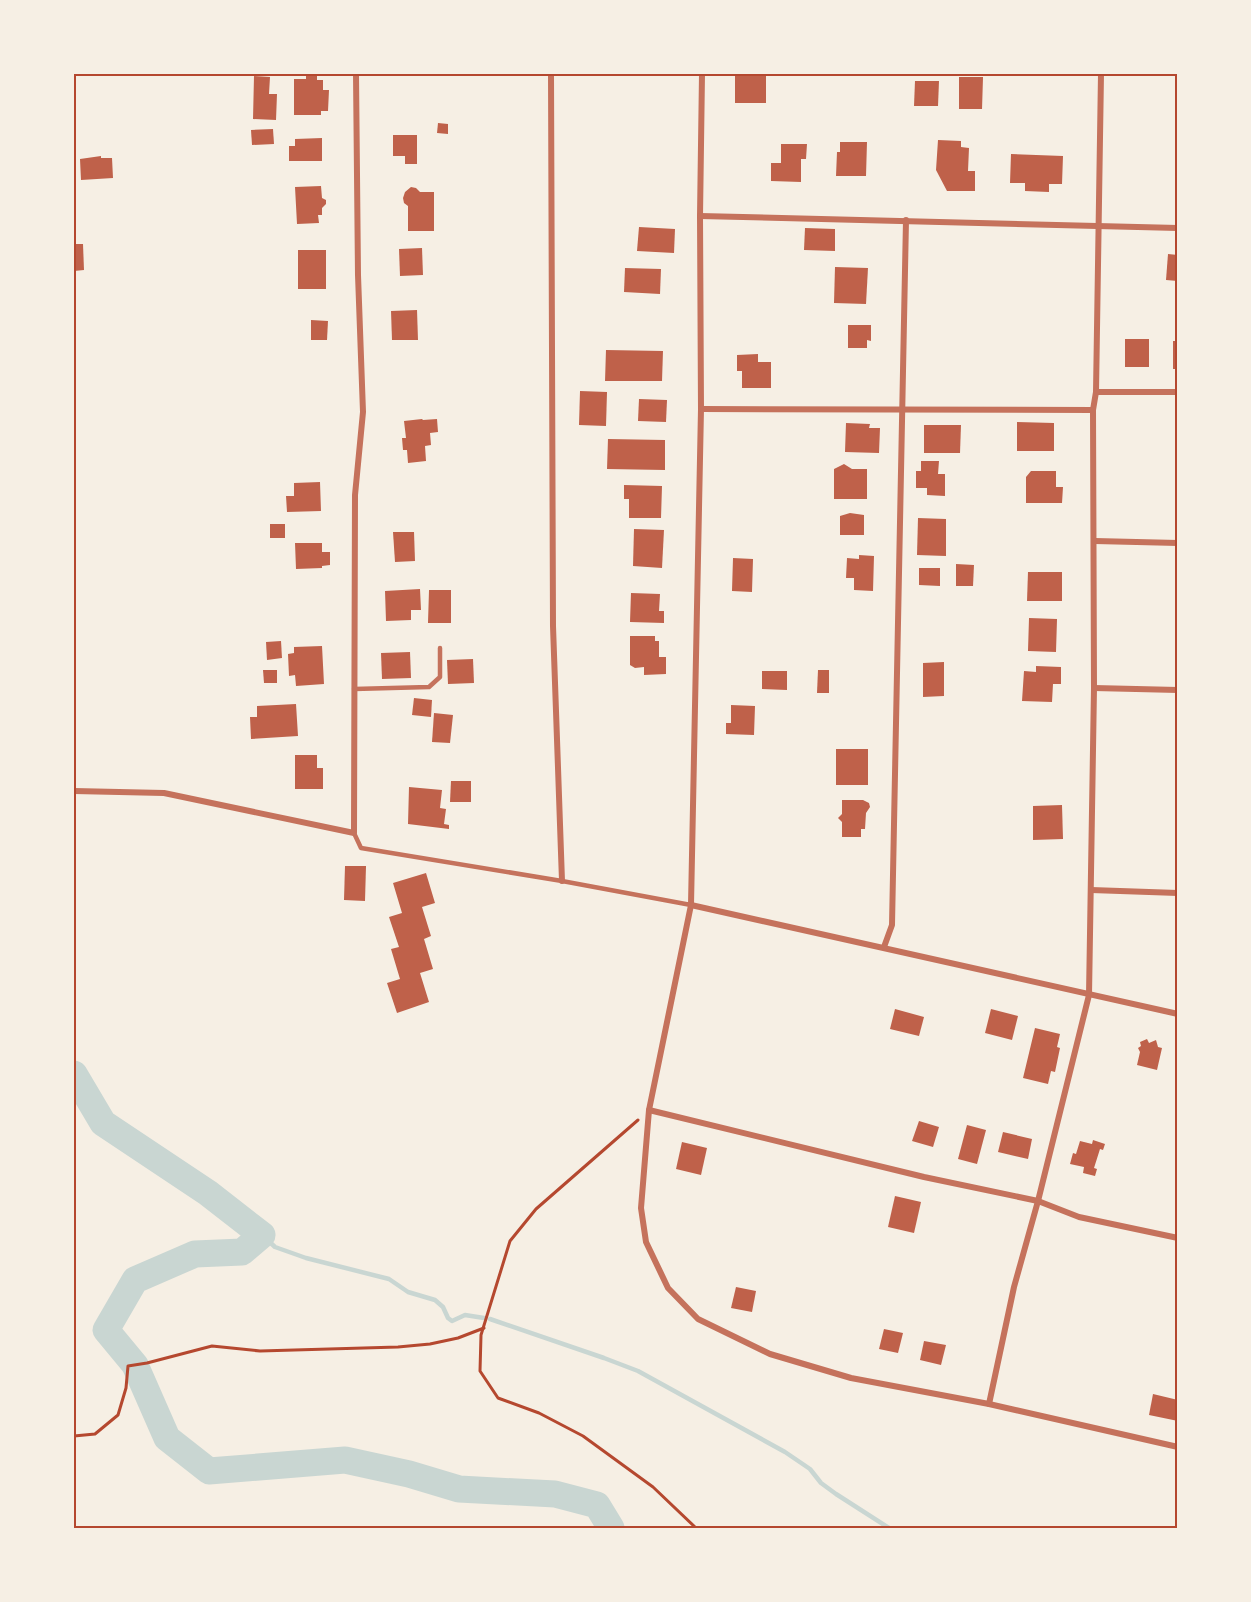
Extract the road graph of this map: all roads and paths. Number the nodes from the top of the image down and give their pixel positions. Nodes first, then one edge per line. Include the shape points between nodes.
1 (356, 74) edge
2 (551, 74) edge
3 (702, 74) edge
4 (1101, 74) edge
5 (700, 216) junction
6 (906, 220) junction
7 (1099, 226) junction
8 (1178, 228) edge
9 (1096, 392) junction
10 (1178, 392) edge
11 (902, 408) junction
12 (701, 409) junction
13 (1093, 410) junction
14 (1095, 541) junction
15 (1178, 543) edge
16 (440, 648) dead end
17 (1094, 688) junction
18 (354, 689) junction
19 (1178, 690) edge
20 (74, 791) edge
21 (354, 832) junction
22 (562, 881) junction
23 (1091, 890) junction
24 (1178, 892) edge
25 (692, 905) junction
26 (884, 948) junction
27 (1089, 995) junction
28 (1178, 1014) edge
29 (649, 1110) junction
30 (1038, 1201) junction
31 (1178, 1238) edge
32 (484, 1328) junction
33 (989, 1404) junction
34 (74, 1436) edge
35 (1178, 1447) edge
36 (696, 1528) edge

1 - 18 street via 363,412 355,495
2 - 22 street via 553,626
3 - 5 street
4 - 7 street
5 - 6 street
5 - 12 street
6 - 7 street
6 - 11 street
7 - 8 street
7 - 9 street
9 - 10 street
9 - 13 street
11 - 12 street
11 - 13 street
11 - 26 street via 892,925
12 - 25 street
13 - 14 street
14 - 15 street
14 - 17 street
16 - 18 lane via 440,677 429,687
17 - 19 street
17 - 23 street
18 - 21 street
20 - 21 street via 164,793
21 - 22 lane via 361,848
22 - 25 lane
23 - 24 street
23 - 27 street
25 - 26 street
25 - 29 street
26 - 27 street
27 - 28 street
27 - 30 street
29 - 30 street
29 - 32 path via 536,1209 510,1241
29 - 33 street via 641,1208 646,1242 668,1288 698,1319 770,1354 851,1378
30 - 31 street via 1079,1217
30 - 33 street via 1014,1287
32 - 34 path via 449,1340 398,1347 260,1351 212,1346 128,1366 118,1415 95,1434
32 - 36 path via 480,1371 498,1398 539,1413 583,1436 653,1487
33 - 35 street

